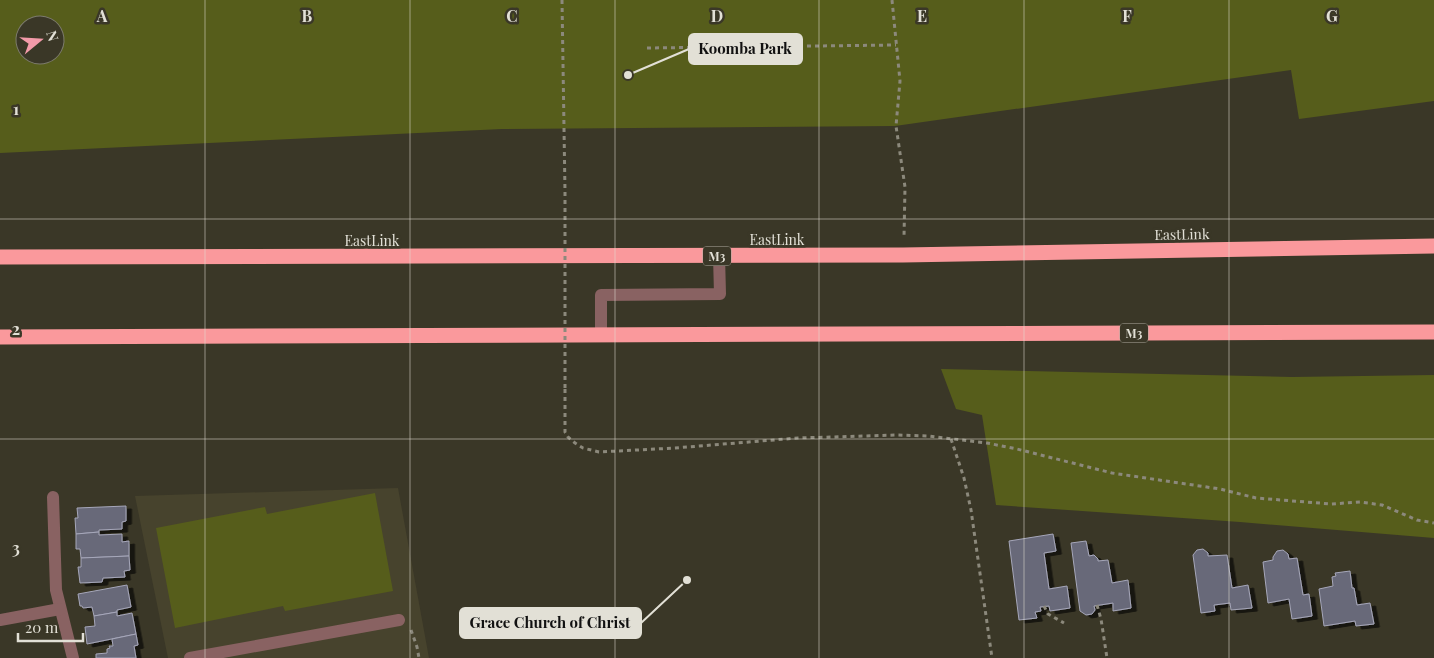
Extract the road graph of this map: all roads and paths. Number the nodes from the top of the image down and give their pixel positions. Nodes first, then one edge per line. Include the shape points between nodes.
1 (562, 0) edge
2 (892, 0) edge
3 (896, 45) junction
4 (646, 48) dead end
5 (1434, 246) edge
6 (903, 255) junction
7 (719, 256) junction
8 (0, 257) edge
9 (1434, 332) edge
10 (601, 336) junction
11 (0, 337) edge
12 (951, 439) junction
13 (52, 498) dead end
14 (1434, 523) edge
15 (1097, 605) dead end
16 (1044, 606) dead end
17 (60, 609) junction
18 (0, 620) edge
19 (399, 620) joint
20 (1064, 623) dead end
21 (73, 658) edge
22 (190, 658) edge
23 (419, 658) edge
24 (992, 658) edge
25 (1107, 658) edge

1 - 12 path, bridge via 565,423 568,437 583,448 599,452 808,437 897,435
2 - 3 path
3 - 4 path
3 - 6 path via 900,81 896,126 905,187
5 - 6 highway, EastLink / M3
6 - 7 highway, EastLink / M3
7 - 8 highway, EastLink / M3
7 - 10 lane via 720,294 601,295
9 - 10 highway, M3
10 - 11 highway, M3
12 - 14 path via 1017,449 1112,473 1220,489 1256,498 1382,505 1417,520
12 - 24 path via 971,510
13 - 17 lane via 54,568
15 - 25 path
16 - 20 path via 1048,614
17 - 18 lane
17 - 21 lane
19 - 22 lane
19 - 23 path via 410,629

